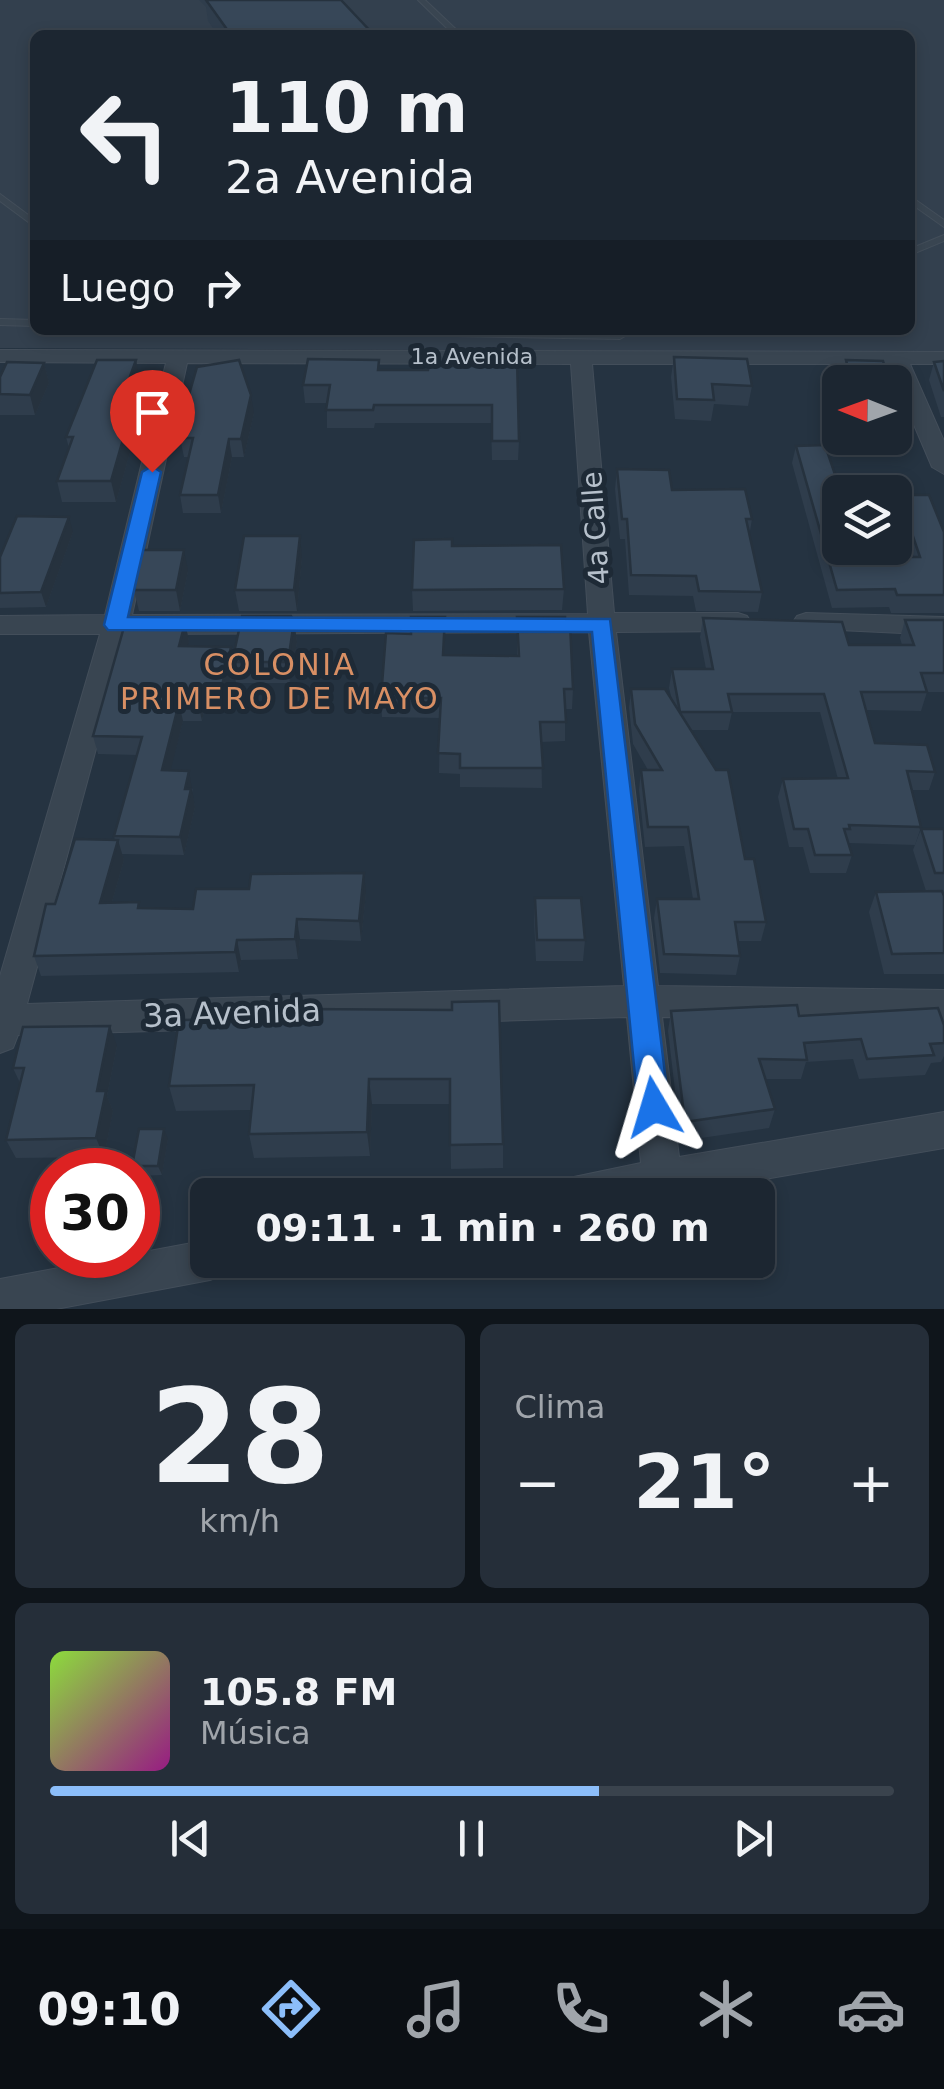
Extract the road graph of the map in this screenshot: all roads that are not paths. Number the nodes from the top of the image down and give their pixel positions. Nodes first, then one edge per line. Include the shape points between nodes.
1 (420, 0) edge
2 (453, 30) edge
3 (0, 197) edge
4 (915, 203) edge
5 (30, 220) edge
6 (944, 224) edge
7 (944, 238) edge
8 (915, 250) edge
9 (0, 322) edge
10 (30, 323) edge
11 (548, 335) edge
12 (620, 336) dead end
13 (0, 356) edge
14 (582, 356) junction
15 (178, 357) junction
16 (896, 357) junction
17 (944, 358) edge
18 (944, 467) edge
19 (0, 625) edge
20 (116, 625) junction
21 (602, 625) junction
22 (944, 626) edge
23 (641, 1001) junction
24 (944, 1005) edge
25 (2, 1025) edge
26 (944, 1130) edge
27 (662, 1177) junction
28 (657, 1178) edge
29 (190, 1264) edge
30 (0, 1298) edge

1 - 2 lane
3 - 5 lane
4 - 6 lane
7 - 8 lane
9 - 10 lane
11 - 12 lane
13 - 15 street, 1a Avenida
14 - 15 street, 1a Avenida
14 - 16 street, 1a Avenida
14 - 21 street, 4a Calle
15 - 20 street
16 - 17 street, 1a Avenida
16 - 18 street
19 - 20 street
20 - 21 street
20 - 25 street
21 - 22 street
21 - 23 street, 4a Calle
23 - 24 street, 3a Avenida
23 - 25 street, 3a Avenida
23 - 27 street, 4a Calle
26 - 27 street
27 - 28 street
29 - 30 street

